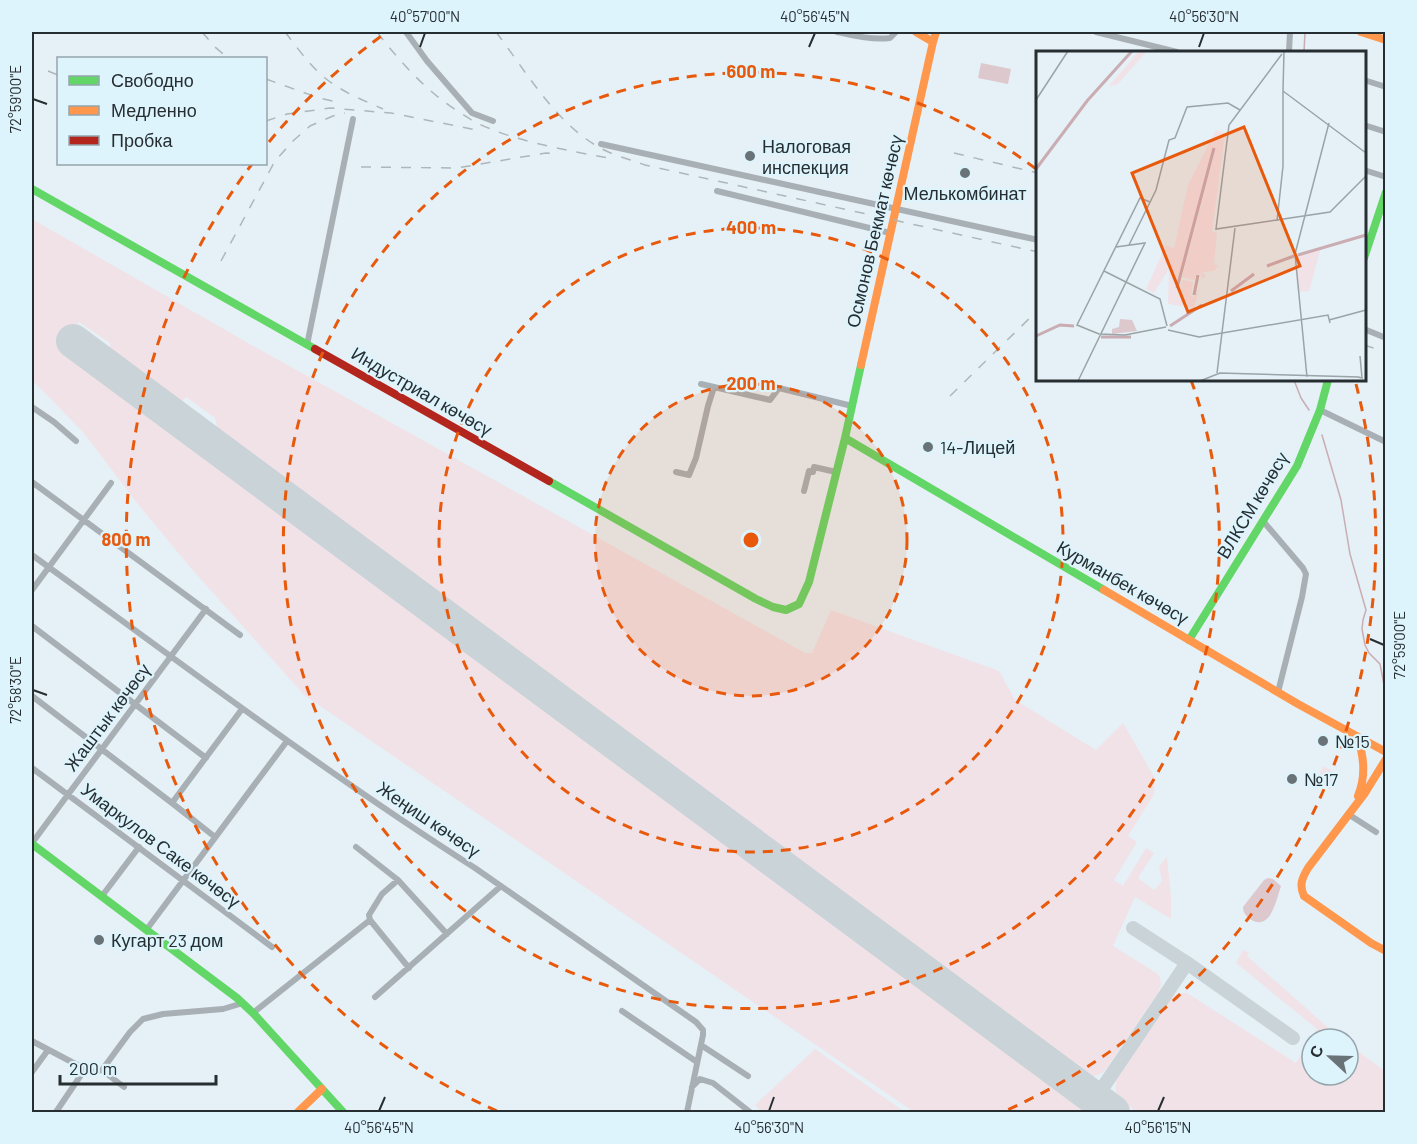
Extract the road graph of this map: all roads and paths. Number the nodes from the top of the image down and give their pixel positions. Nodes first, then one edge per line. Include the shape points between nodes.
1 (406, 32) edge
2 (837, 32) edge
3 (896, 32) edge
4 (916, 32) edge
5 (936, 32) edge
6 (1096, 32) edge
7 (1290, 32) edge
8 (1361, 32) edge
9 (1386, 40) edge
10 (933, 42) junction
11 (1173, 51) edge
12 (1289, 51) edge
13 (1366, 80) edge
14 (1386, 87) edge
15 (354, 119) dead end
16 (493, 121) dead end
17 (1366, 125) edge
18 (1386, 132) edge
19 (602, 144) dead end
20 (1366, 170) edge
21 (1386, 177) edge
22 (32, 189) edge
23 (717, 191) dead end
24 (1386, 192) edge
25 (896, 208) junction
26 (891, 233) junction
27 (1036, 240) edge
28 (1366, 255) edge
29 (1366, 329) edge
30 (1386, 338) edge
31 (307, 345) junction
32 (1328, 381) edge
33 (701, 384) dead end
34 (714, 387) junction
35 (852, 406) junction
36 (32, 407) edge
37 (1320, 410) junction
38 (844, 438) junction
39 (76, 441) dead end
40 (1386, 442) edge
41 (676, 472) dead end
42 (836, 472) junction
43 (32, 482) edge
44 (111, 483) dead end
45 (804, 491) dead end
46 (84, 520) junction
47 (1263, 521) junction
48 (32, 555) edge
49 (49, 567) junction
50 (32, 590) edge
51 (799, 604) joint
52 (206, 609) junction
53 (32, 626) edge
54 (240, 635) dead end
55 (1189, 640) junction
56 (172, 656) junction
57 (1278, 692) junction
58 (32, 696) edge
59 (135, 704) junction
60 (242, 709) junction
61 (1358, 738) junction
62 (287, 741) junction
63 (101, 749) junction
64 (1386, 753) edge
65 (206, 758) junction
66 (1386, 759) edge
67 (32, 768) edge
68 (68, 795) junction
69 (172, 802) junction
70 (1355, 805) junction
71 (1348, 814) junction
72 (1376, 832) dead end
73 (215, 837) junction
74 (32, 843) edge
75 (139, 847) junction
76 (356, 847) dead end
77 (183, 880) junction
78 (398, 880) junction
79 (501, 886) junction
80 (102, 896) junction
81 (370, 920) junction
82 (147, 929) junction
83 (447, 934) junction
84 (272, 947) dead end
85 (1386, 951) edge
86 (409, 968) junction
87 (375, 997) dead end
88 (243, 1003) junction
89 (622, 1011) dead end
90 (253, 1013) junction
91 (32, 1041) edge
92 (701, 1045) junction
93 (48, 1050) junction
94 (697, 1062) junction
95 (85, 1070) junction
96 (102, 1070) junction
97 (32, 1071) edge
98 (748, 1076) dead end
99 (124, 1087) dead end
100 (691, 1087) junction
101 (322, 1089) junction
102 (56, 1113) edge
103 (298, 1113) edge
104 (343, 1113) edge
105 (687, 1113) edge
106 (750, 1113) edge

1 - 16 street via 472,113
2 - 3 street via 878,39 890,38
4 - 10 main road
5 - 10 main road, Осмонов Бекмат көчөсү
6 - 11 street
7 - 12 street
8 - 9 main road
10 - 25 main road, Осмонов Бекмат көчөсү
13 - 14 street
15 - 31 street
17 - 18 street
19 - 25 street
20 - 21 street
22 - 31 main road, Индустриал көчөсү
23 - 26 street
24 - 28 main road
25 - 26 main road, Осмонов Бекмат көчөсү
25 - 27 street
26 - 35 main road, Осмонов Бекмат көчөсү
29 - 30 street
31 - 51 main road, Индустриал көчөсү via 756,599 786,610
32 - 37 main road, ВЛКСМ көчөсү
33 - 34 street
34 - 35 street via 770,400 779,388
34 - 41 street via 689,475
35 - 38 main road, Осмонов Бекмат көчөсү
36 - 39 street
37 - 40 street
37 - 47 main road, ВЛКСМ көчөсү via 1297,466
38 - 42 main road, Осмонов Бекмат көчөсү
38 - 55 main road, Курманбек көчөсү
42 - 45 street via 814,467 813,472 809,471
42 - 51 main road, Осмонов Бекмат көчөсү via 809,582
43 - 46 street
44 - 46 street
46 - 49 street
46 - 52 street
47 - 55 main road, ВЛКСМ көчөсү
47 - 57 street via 1305,574
48 - 49 street, Жеңиш көчөсү
49 - 50 street
49 - 56 street, Жеңиш көчөсү
52 - 54 street
52 - 56 street, Жаштык көчөсү
53 - 59 street
55 - 57 main road, Курманбек көчөсү
56 - 59 street, Жаштык көчөсү
56 - 60 street, Жеңиш көчөсү
57 - 61 main road, Курманбек көчөсү
58 - 63 street
59 - 63 street, Жаштык көчөсү
59 - 65 street
60 - 62 street, Жеңиш көчөсү
60 - 65 street
61 - 64 main road, Курманбек көчөсү
61 - 70 main road via 1365,772
62 - 73 street
62 - 79 street, Жеңиш көчөсү
63 - 68 street, Жаштык көчөсү
63 - 69 street
65 - 69 street
66 - 70 main road
67 - 68 street, Умаркулов Саке көчөсү
68 - 74 street, Жаштык көчөсү
68 - 75 street, Умаркулов Саке көчөсү
69 - 73 street
70 - 71 main road
71 - 72 street
71 - 85 main road via 1308,868 1301,880 1301,890 1304,896
73 - 77 street
74 - 80 main road
75 - 77 street, Умаркулов Саке көчөсү
75 - 80 street
76 - 78 street
77 - 82 street
77 - 84 street, Умаркулов Саке көчөсү
78 - 81 street via 382,894 369,915
78 - 83 street
79 - 83 street
79 - 92 street, Жеңиш көчөсү via 696,1022 703,1030
80 - 82 main road
81 - 86 street
81 - 90 street
82 - 88 main road
83 - 86 street
86 - 87 street
88 - 90 main road
88 - 96 street via 143,1019
89 - 94 street
90 - 101 main road
91 - 93 street
92 - 94 street
92 - 98 street
93 - 95 street
93 - 97 street
94 - 100 street
95 - 96 street
95 - 102 street
96 - 99 street
100 - 105 street
100 - 106 street via 700,1079 713,1083
101 - 103 main road
101 - 104 main road

